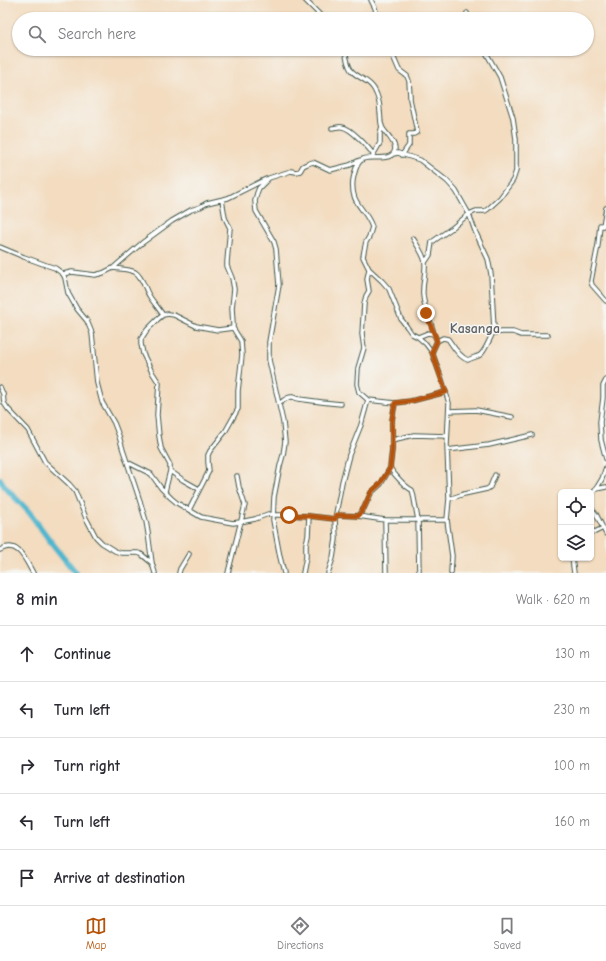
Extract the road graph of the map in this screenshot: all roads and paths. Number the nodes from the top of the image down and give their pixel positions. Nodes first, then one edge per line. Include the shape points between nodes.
1 (305, 0) edge
2 (371, 0) edge
3 (317, 12) edge
4 (376, 12) edge
5 (347, 56) edge
6 (393, 56) edge
7 (488, 56) edge
8 (382, 126) junction
9 (332, 128) dead end
10 (393, 154) junction
11 (402, 155) junction
12 (373, 156) junction
13 (363, 159) junction
14 (270, 178) junction
15 (222, 200) junction
16 (606, 208) edge
17 (469, 214) junction
18 (413, 238) dead end
19 (0, 247) edge
20 (426, 261) junction
21 (113, 268) junction
22 (368, 269) junction
23 (63, 274) junction
24 (606, 301) edge
25 (163, 315) junction
26 (234, 328) junction
27 (493, 333) junction
28 (434, 334) junction
29 (548, 335) dead end
30 (418, 337) junction
31 (437, 341) junction
32 (432, 352) junction
33 (606, 380) edge
34 (0, 387) edge
35 (446, 392) junction
36 (368, 400) junction
37 (395, 403) junction
38 (278, 404) junction
39 (341, 404) dead end
40 (449, 411) junction
41 (512, 417) dead end
42 (532, 434) dead end
43 (447, 436) junction
44 (392, 440) junction
45 (447, 450) junction
46 (606, 458) edge
47 (127, 462) junction
48 (606, 467) edge
49 (390, 468) junction
50 (170, 471) junction
51 (495, 475) dead end
52 (238, 476) dead end
53 (606, 486) edge
54 (200, 488) junction
55 (596, 489) junction
56 (165, 491) junction
57 (594, 492) edge
58 (449, 499) junction
59 (189, 510) junction
60 (594, 512) edge
61 (274, 515) junction
62 (309, 516) junction
63 (358, 516) junction
64 (336, 517) junction
65 (385, 520) junction
66 (418, 520) junction
67 (447, 520) junction
68 (240, 522) junction
69 (603, 528) junction
70 (594, 532) edge
71 (606, 534) edge
72 (0, 550) edge
73 (189, 554) dead end
74 (572, 561) edge
75 (152, 563) junction
76 (33, 573) edge
77 (155, 573) edge
78 (180, 573) edge
79 (228, 573) edge
80 (284, 573) edge
81 (303, 573) edge
82 (328, 573) edge
83 (386, 573) edge
84 (419, 573) edge
85 (451, 573) edge
86 (574, 573) edge

1 - 3 street
2 - 4 street
5 - 8 street via 351,70 374,89
6 - 11 street via 401,73 407,76 409,81 417,132 409,134 409,145
7 - 17 street via 500,77 513,118 516,171 508,187 495,202 485,211
8 - 10 street via 394,147
8 - 12 street via 380,144
9 - 12 street via 347,129 359,138
10 - 11 street
10 - 12 street via 382,158
11 - 17 street via 420,160 447,181
12 - 13 street
13 - 14 street via 330,170 311,162 300,171 291,171
13 - 22 street via 356,168 353,192 372,227 364,247
14 - 15 street
14 - 38 street via 259,188 255,207 276,249 279,285 269,342 269,360
15 - 21 street via 195,208 172,221
15 - 26 street via 225,218 230,228 227,266 234,288
16 - 24 street via 603,226 600,224 591,281
17 - 20 street via 432,242 430,255
17 - 27 street via 491,267
18 - 20 street
19 - 23 street via 55,268
20 - 28 street via 423,294 426,313
21 - 23 street via 94,275 72,272
21 - 25 street via 137,274
22 - 30 street via 387,287 403,322 412,334
22 - 36 street via 370,291 364,304 364,348 358,368 357,384 359,392
23 - 47 street via 68,293 92,333 102,402 114,423
25 - 26 street via 170,314 196,326 210,329
25 - 50 street via 144,334 141,344 143,354 159,383 159,436
26 - 54 street via 240,341 242,355 238,409 208,455 209,471
27 - 29 street
27 - 31 street via 480,355 468,360 462,357 448,339
28 - 30 street via 428,333
28 - 31 street
30 - 32 street
31 - 32 street
32 - 35 street
33 - 46 street via 603,386 600,422
34 - 75 street via 4,403 28,430 45,462 75,491 96,538 115,551 138,553
35 - 37 street
35 - 40 street
36 - 37 street
36 - 64 street via 349,455
37 - 44 street
38 - 39 street via 286,398 293,397
38 - 61 street via 285,442 274,497
40 - 41 street via 476,410
40 - 43 street
42 - 45 street via 489,445
43 - 44 street via 414,435
43 - 45 street
44 - 49 street
45 - 58 street
47 - 56 street via 151,474
47 - 75 street via 146,521
48 - 55 street
49 - 63 street via 380,484 371,492
49 - 66 street via 413,491
50 - 54 street
50 - 56 street
51 - 58 street via 487,489
52 - 68 street via 238,485 245,506
53 - 55 street
54 - 59 street
55 - 57 street
56 - 59 street
58 - 67 street
59 - 68 street via 211,520
60 - 69 street
61 - 62 street
61 - 68 street via 268,514
61 - 80 street via 274,527
62 - 64 street
62 - 81 street
63 - 64 street
63 - 65 street
64 - 82 street via 336,539
65 - 66 street
65 - 83 street
66 - 67 street
66 - 84 street
67 - 85 street via 452,556
68 - 79 street
69 - 70 street
69 - 71 street
72 - 76 street via 8,546 19,550
73 - 78 street
74 - 86 street
75 - 77 street

